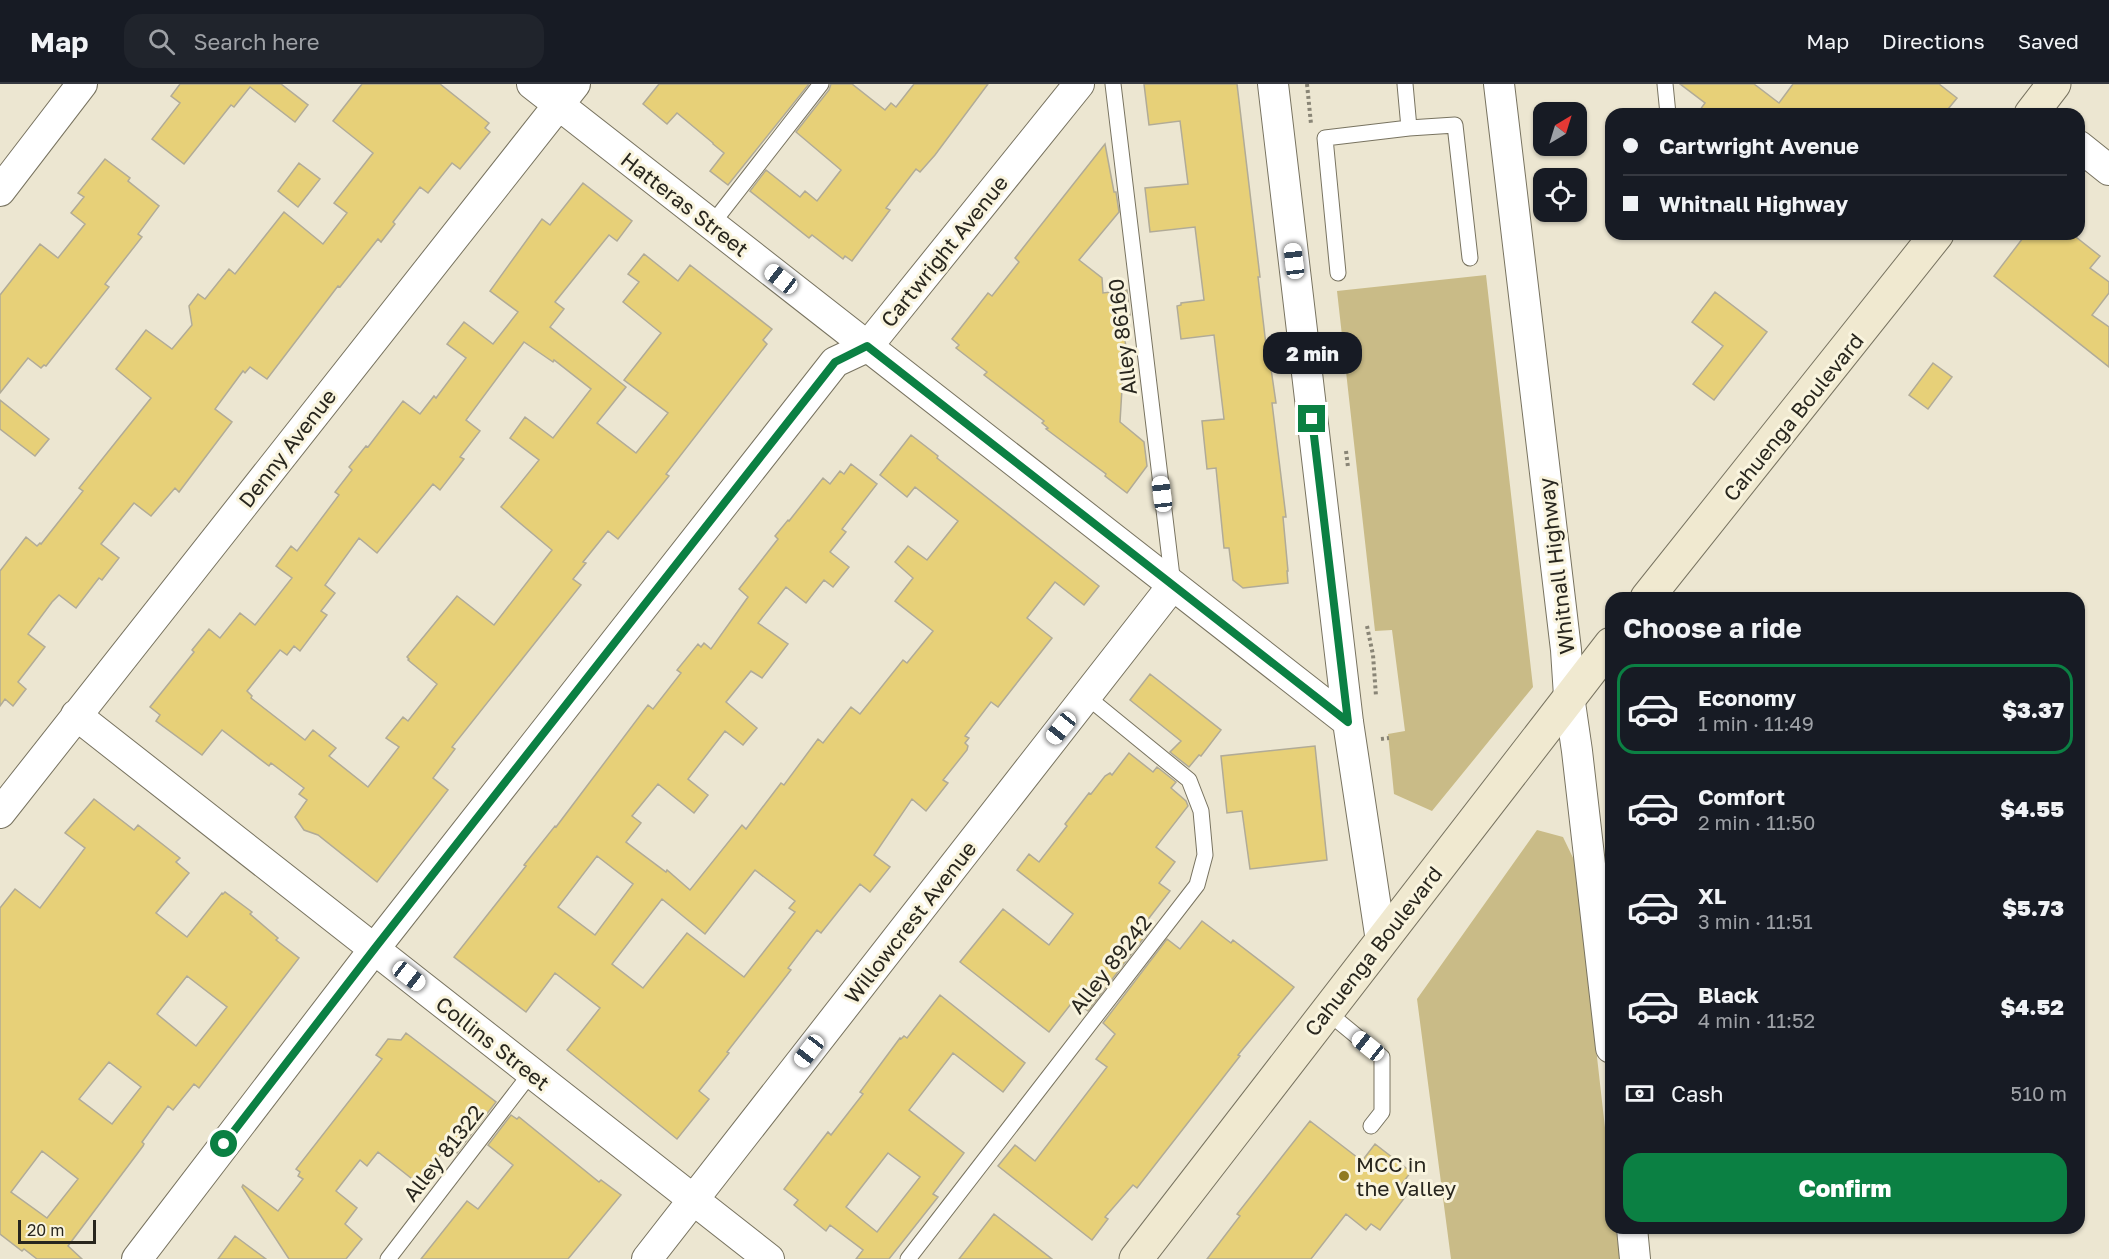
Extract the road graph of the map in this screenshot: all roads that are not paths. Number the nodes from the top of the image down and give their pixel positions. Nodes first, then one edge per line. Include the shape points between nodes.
1 (82, 84) edge
2 (532, 84) edge
3 (821, 84) edge
4 (1079, 84) edge
5 (1113, 84) edge
6 (1273, 84) edge
7 (1405, 84) edge
8 (1499, 84) edge
9 (1665, 84) edge
10 (2054, 84) edge
11 (567, 94) edge
12 (1667, 108) edge
13 (2037, 108) edge
14 (1409, 128) junction
15 (2085, 151) edge
16 (2109, 170) edge
17 (0, 192) edge
18 (712, 224) junction
19 (1932, 240) edge
20 (1470, 258) dead end
21 (1338, 273) dead end
22 (867, 346) junction
23 (1173, 585) junction
24 (1652, 592) edge
25 (1605, 651) edge
26 (1086, 696) junction
27 (1569, 696) junction
28 (76, 715) junction
29 (1348, 722) junction
30 (0, 813) edge
31 (1381, 941) junction
32 (375, 948) junction
33 (1605, 996) edge
34 (1326, 1011) junction
35 (531, 1073) junction
36 (1371, 1126) dead end
37 (693, 1200) junction
38 (1633, 1234) edge
39 (137, 1259) edge
40 (388, 1259) edge
41 (647, 1259) edge
42 (769, 1259) edge
43 (908, 1259) edge
44 (1136, 1259) edge
45 (1635, 1259) edge

1 - 17 street
2 - 11 street, Hatteras Street
3 - 18 lane
4 - 22 street, Cartwright Avenue
5 - 23 lane, Alley 86160
6 - 29 street
7 - 14 lane
8 - 27 street, Whitnall Highway
9 - 12 lane
10 - 13 main road
11 - 18 street, Hatteras Street
11 - 28 street, Denny Avenue
14 - 20 lane via 1455,125
14 - 21 lane via 1325,138
15 - 16 street
18 - 22 street, Hatteras Street
19 - 24 main road, Cahuenga Boulevard
22 - 23 street, Hatteras Street
22 - 32 street, Cartwright Avenue via 835,362
23 - 26 street, Willowcrest Avenue
23 - 29 street, Hatteras Street
25 - 27 main road, Cahuenga Boulevard
26 - 37 street, Willowcrest Avenue
26 - 43 lane, Alley 89242 via 1189,780 1201,811 1205,855 1197,885
27 - 31 main road, Cahuenga Boulevard
27 - 33 street, Whitnall Highway
28 - 30 street, Denny Avenue
28 - 32 street, Collins Street
29 - 31 street
31 - 34 main road, Cahuenga Boulevard
32 - 35 street, Collins Street
32 - 39 street, Cartwright Avenue
34 - 36 lane via 1382,1057 1382,1112
34 - 44 main road, Cahuenga Boulevard
35 - 37 street, Collins Street
35 - 40 lane, Alley 81322
37 - 41 street, Willowcrest Avenue
37 - 42 street, Collins Street
38 - 45 street

